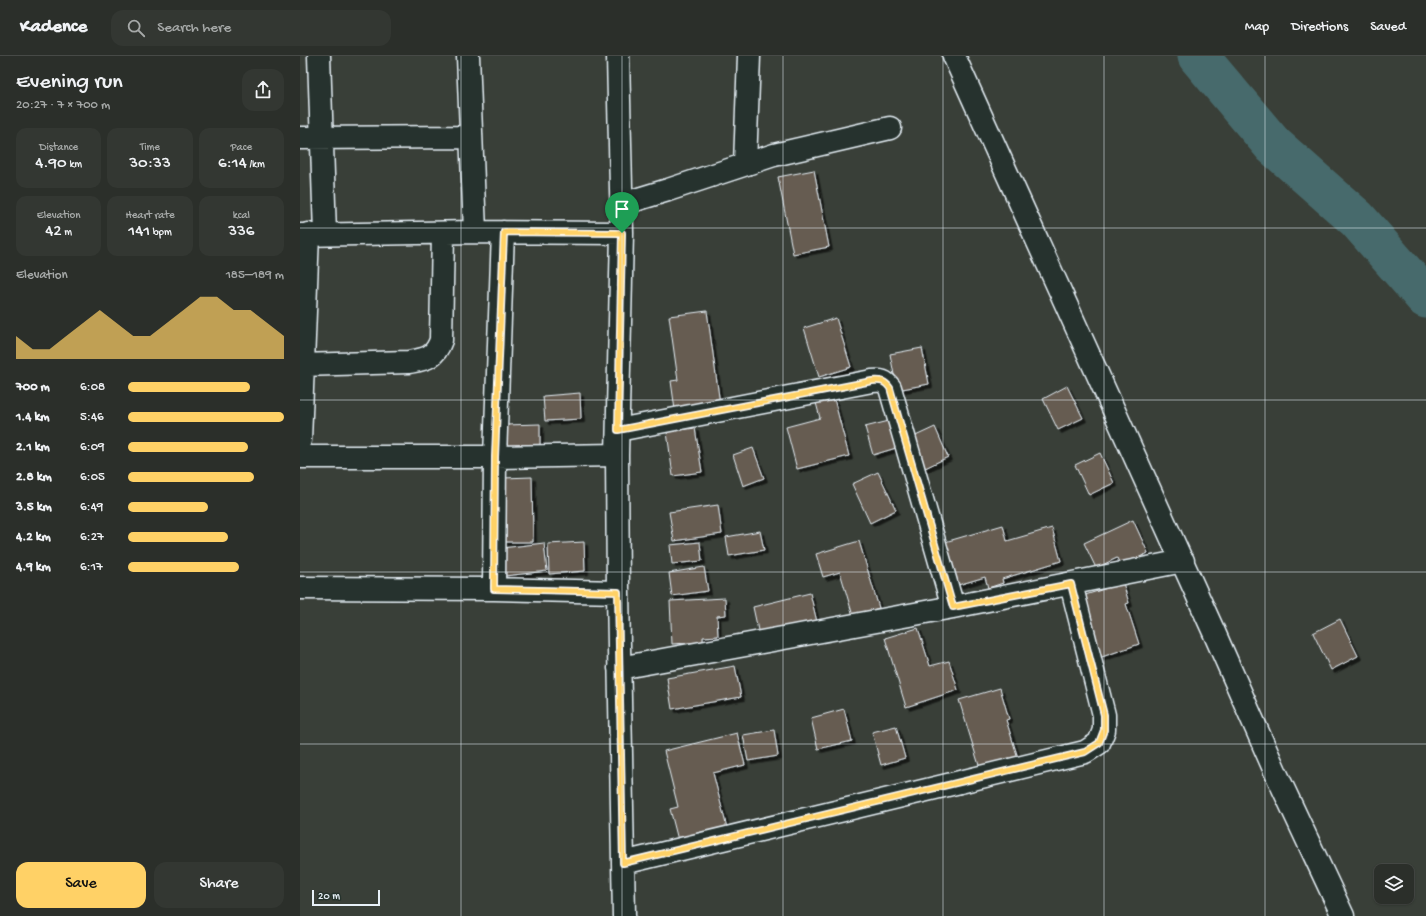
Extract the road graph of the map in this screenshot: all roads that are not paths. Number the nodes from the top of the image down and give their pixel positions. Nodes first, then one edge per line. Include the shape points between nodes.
1 (319, 56) edge
2 (468, 56) edge
3 (618, 56) edge
4 (749, 56) edge
5 (954, 56) edge
6 (890, 128) dead end
7 (471, 137) junction
8 (300, 138) edge
9 (322, 138) junction
10 (745, 164) junction
11 (622, 204) junction
12 (475, 232) junction
13 (504, 232) junction
14 (443, 233) junction
15 (622, 233) junction
16 (311, 234) edge
17 (301, 365) edge
18 (618, 430) junction
19 (300, 440) edge
20 (617, 455) junction
21 (300, 457) edge
22 (495, 457) junction
23 (1183, 561) junction
24 (1071, 584) junction
25 (300, 588) edge
26 (494, 589) junction
27 (618, 592) junction
28 (953, 607) junction
29 (619, 668) junction
30 (623, 863) junction
31 (624, 916) edge
32 (1343, 916) edge

1 - 9 street
2 - 7 street
3 - 11 street
4 - 10 street
5 - 23 street
6 - 10 street
7 - 9 street
7 - 12 street
8 - 9 street
9 - 16 street
10 - 11 street
11 - 15 street
12 - 13 street
12 - 14 street
13 - 15 street
13 - 22 street
14 - 16 street
14 - 17 street via 441,340 433,354 424,359 408,362
15 - 18 street
16 - 17 street
17 - 19 street
18 - 20 street
18 - 28 street via 881,380 890,388
20 - 22 street
20 - 27 street
21 - 22 street
22 - 26 street
23 - 24 street
23 - 32 street via 1275,771
24 - 28 street
24 - 30 street via 1104,715 1104,730 1099,743 1085,752
25 - 26 street
26 - 27 street
27 - 29 street
28 - 29 street
29 - 30 street
30 - 31 street

